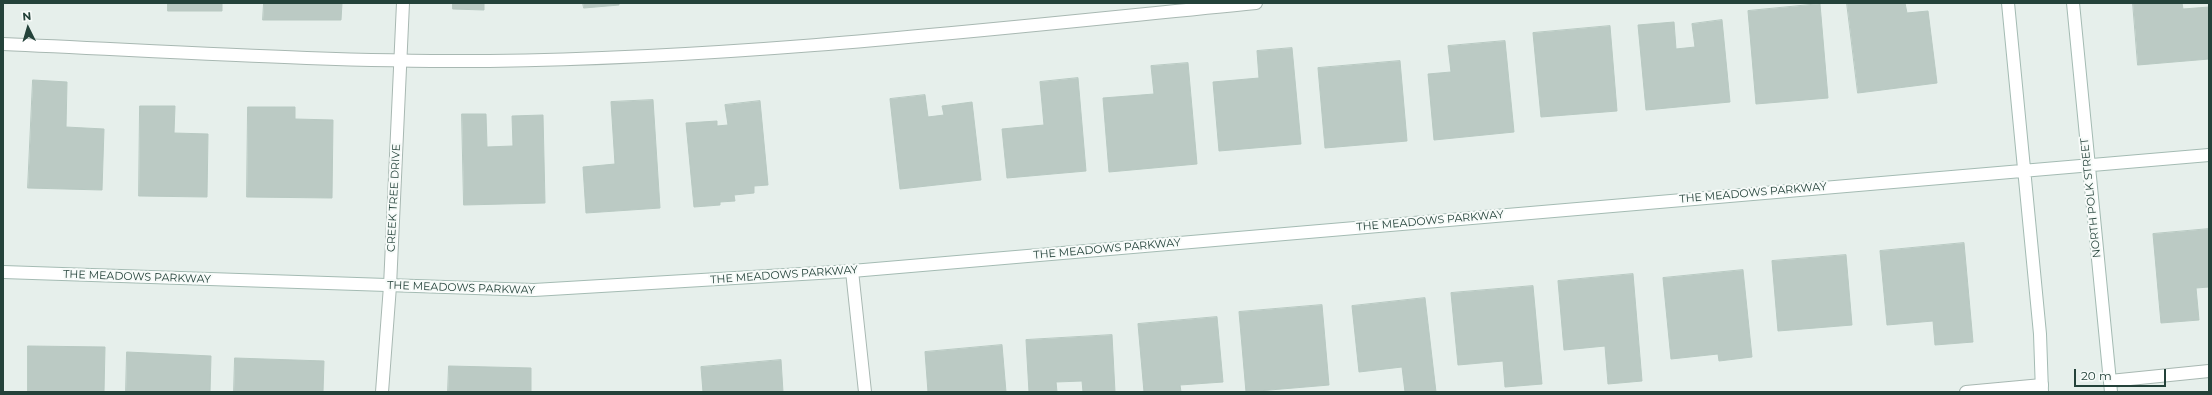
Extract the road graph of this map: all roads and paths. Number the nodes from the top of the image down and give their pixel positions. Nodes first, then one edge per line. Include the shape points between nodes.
1 (403, 3) edge
2 (1256, 3) edge
3 (2008, 3) edge
4 (2073, 3) edge
5 (3, 44) edge
6 (401, 60) junction
7 (2209, 155) edge
8 (2088, 166) junction
9 (2024, 172) junction
10 (852, 271) junction
11 (3, 272) edge
12 (390, 286) junction
13 (2209, 371) edge
14 (2111, 386) edge
15 (2042, 388) edge
16 (382, 392) edge
17 (865, 392) edge
18 (1966, 392) edge

1 - 6 street, CREEK TREE DRIVE
2 - 6 street via 709,53 491,61
3 - 9 street
4 - 8 street, NORTH POLK STREET
5 - 6 street
6 - 12 street, CREEK TREE DRIVE
7 - 8 street, THE MEADOWS PARKWAY
8 - 9 street, THE MEADOWS PARKWAY
8 - 14 street, NORTH POLK STREET
9 - 10 street, THE MEADOWS PARKWAY
9 - 15 street via 2040,334
10 - 12 street, THE MEADOWS PARKWAY via 534,290
10 - 17 street
11 - 12 street, THE MEADOWS PARKWAY
12 - 16 street, CREEK TREE DRIVE
13 - 14 street
15 - 18 street

